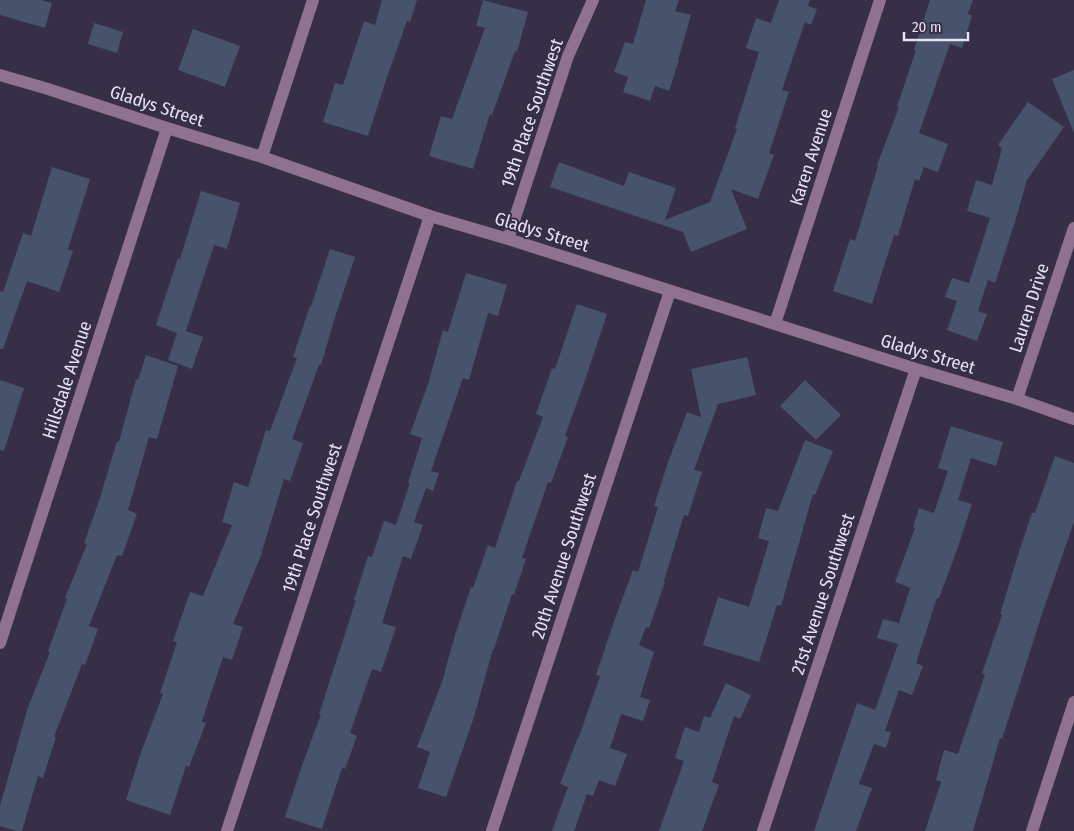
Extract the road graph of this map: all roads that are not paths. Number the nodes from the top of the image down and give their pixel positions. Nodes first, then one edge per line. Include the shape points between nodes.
1 (314, 0) edge
2 (593, 0) edge
3 (880, 0) edge
4 (0, 75) edge
5 (167, 128) junction
6 (262, 157) junction
7 (430, 216) junction
8 (1074, 228) edge
9 (508, 239) junction
10 (670, 291) junction
11 (775, 324) junction
12 (916, 369) junction
13 (1017, 399) junction
14 (1074, 419) edge
15 (0, 643) edge
16 (1074, 702) edge
17 (227, 831) edge
18 (492, 831) edge
19 (763, 831) edge
20 (1032, 831) edge

1 - 6 street
2 - 9 street, 19th Place Southwest via 568,56
3 - 11 street, Karen Avenue
4 - 5 street, Gladys Street
5 - 6 street, Gladys Street
5 - 15 street, Hillsdale Avenue
6 - 7 street, Gladys Street
7 - 9 street, Gladys Street
7 - 17 street, 19th Place Southwest
8 - 13 street, Lauren Drive
9 - 10 street, Gladys Street
10 - 11 street, Gladys Street
10 - 18 street, 20th Avenue Southwest
11 - 12 street, Gladys Street
12 - 13 street, Gladys Street
12 - 19 street, 21st Avenue Southwest
13 - 14 street, Gladys Street
16 - 20 street

